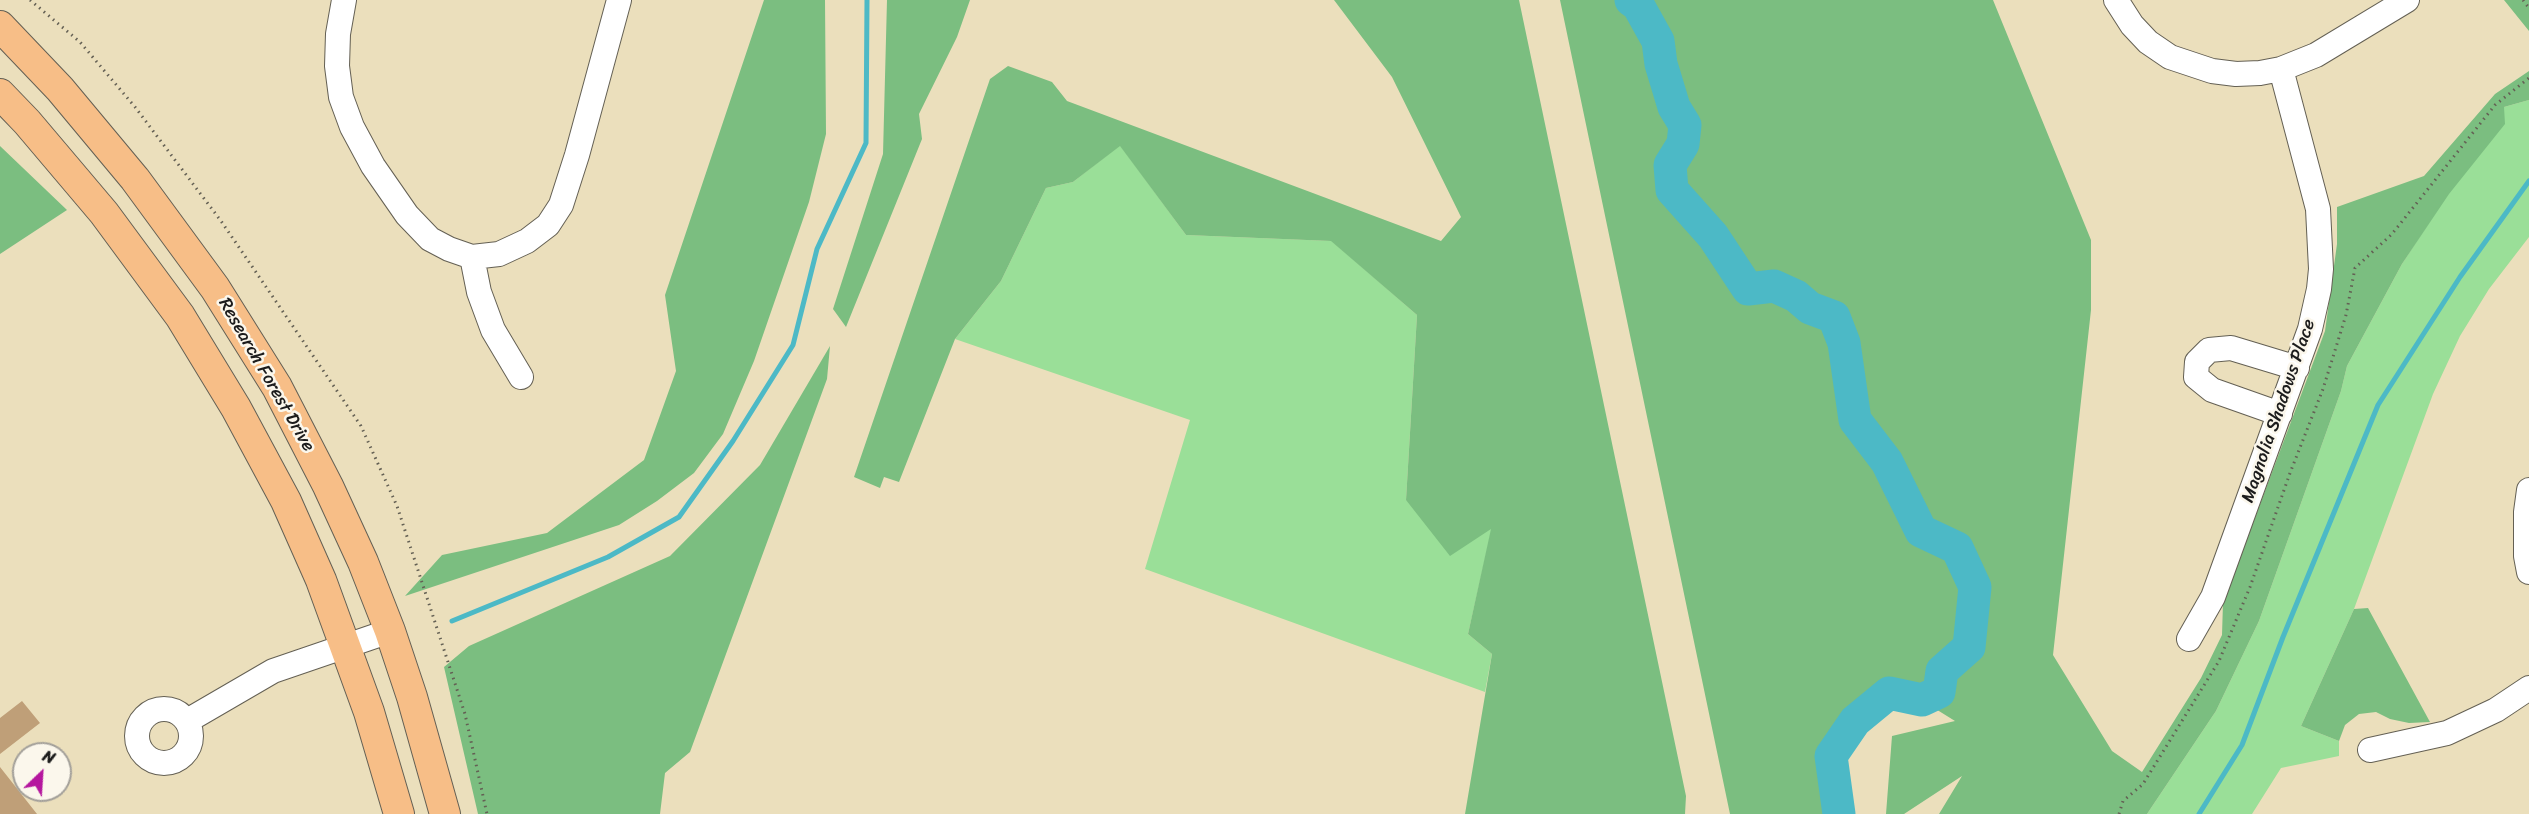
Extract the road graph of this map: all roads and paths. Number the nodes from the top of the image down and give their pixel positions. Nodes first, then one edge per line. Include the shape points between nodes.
1 (344, 0) edge
2 (619, 0) edge
3 (2116, 0) edge
4 (2407, 0) edge
5 (2523, 0) edge
6 (2378, 7) edge
7 (2529, 8) edge
8 (0, 26) edge
9 (2281, 69) junction
10 (2529, 78) edge
11 (0, 94) edge
12 (472, 257) junction
13 (2296, 368) junction
14 (521, 377) dead end
15 (2280, 414) junction
16 (2529, 490) edge
17 (2529, 572) edge
18 (390, 631) junction
19 (2189, 639) dead end
20 (345, 645) junction
21 (2529, 688) edge
22 (186, 721) dead end
23 (2370, 750) dead end
24 (399, 814) edge
25 (445, 814) edge
26 (2120, 814) edge

1 - 12 street via 337,66 341,97 351,127 407,215 430,239
2 - 12 street via 561,205 548,225 527,241 499,254
3 - 9 street via 2148,42 2170,57 2212,71 2236,74
4 - 6 street
5 - 7 path
6 - 9 street via 2316,55
8 - 18 main road, Research Forest Drive via 60,89 135,179 215,288 277,387 328,486
9 - 13 street, Magnolia Shadows Place via 2314,189 2320,229 2319,290
10 - 26 path via 2495,105 2392,234 2355,268 2346,315 2323,389 2219,662 2144,784 2123,801
11 - 20 main road via 104,213 180,316 286,501
12 - 14 street via 479,292 494,330
13 - 15 street, Magnolia Shadows Place
13 - 15 street via 2230,348 2209,350 2197,362 2196,377 2212,390
15 - 19 street, Magnolia Shadows Place via 2213,597
16 - 17 street
18 - 20 street
18 - 25 main road, Research Forest Drive
20 - 22 street via 273,671
20 - 24 main road
21 - 23 street via 2496,710 2447,733

